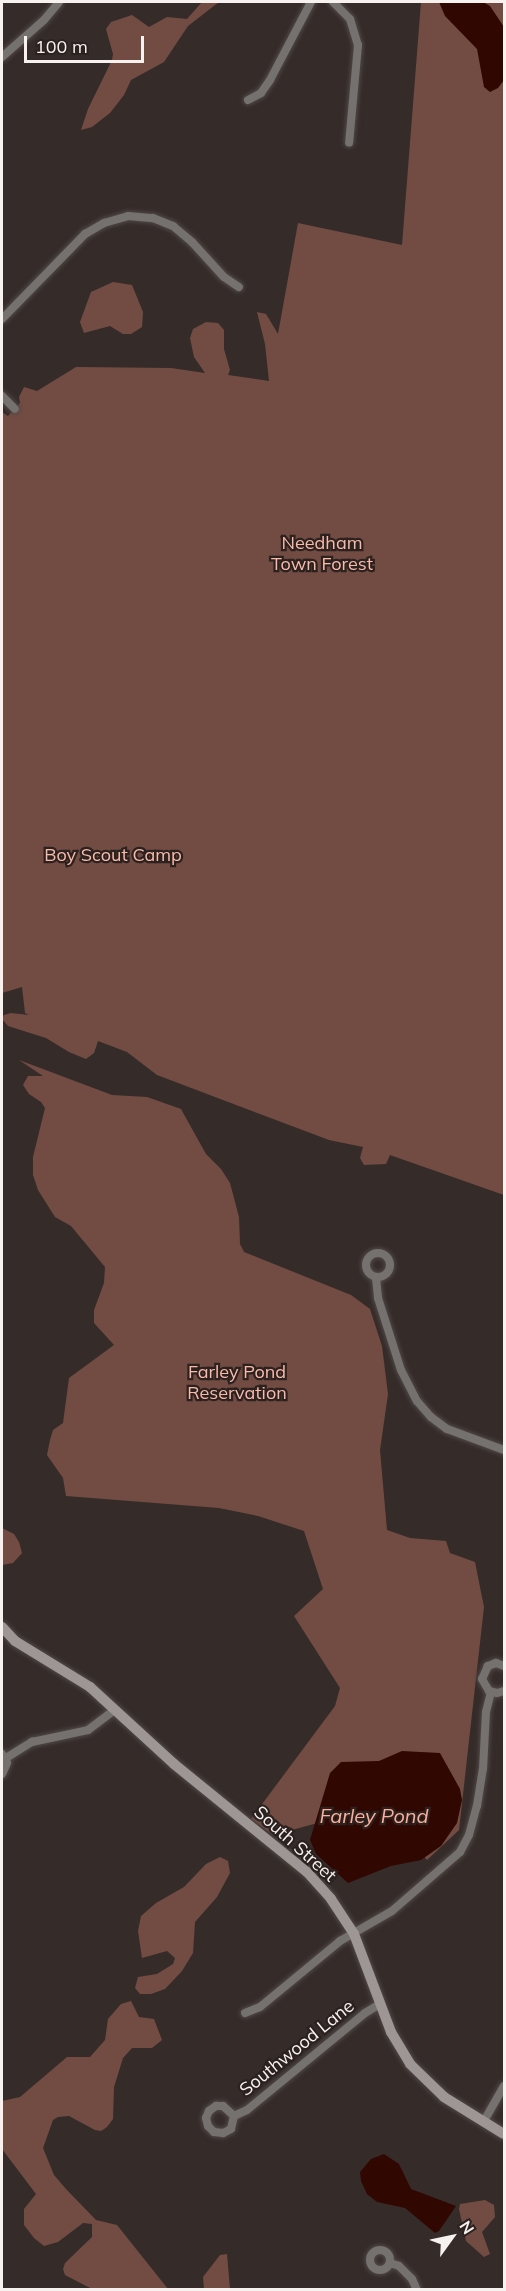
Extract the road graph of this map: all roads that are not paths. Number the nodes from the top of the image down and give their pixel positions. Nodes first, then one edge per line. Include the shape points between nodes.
1 (59, 2) edge
2 (310, 2) edge
3 (333, 2) edge
4 (2, 57) edge
5 (248, 100) dead end
6 (349, 143) dead end
7 (239, 287) dead end
8 (2, 319) edge
9 (2, 396) edge
10 (15, 409) dead end
11 (376, 1278) dead end
12 (504, 1450) edge
13 (2, 1627) edge
14 (504, 1666) edge
15 (504, 1690) edge
16 (491, 1692) junction
17 (116, 1710) junction
18 (4, 1756) edge
19 (2, 1774) edge
20 (354, 1934) junction
21 (380, 2004) junction
22 (245, 2013) dead end
23 (504, 2086) edge
24 (234, 2116) dead end
25 (484, 2121) junction
26 (504, 2134) edge
27 (390, 2263) dead end
28 (417, 2289) edge

1 - 4 street
2 - 5 street via 270,80 261,93
3 - 6 street via 350,19 358,45
7 - 8 street via 224,277 183,233 153,218 128,216 104,223 86,234
9 - 10 street
11 - 12 street via 378,1298 401,1370 417,1401 447,1429
13 - 17 street, South Street via 15,1641 90,1687
14 - 16 street via 493,1664 483,1673 483,1684
15 - 16 street
16 - 20 street via 477,1806 460,1852 392,1911
17 - 18 street via 88,1730 32,1742
17 - 20 street, South Street via 174,1764 306,1872 332,1899
18 - 19 street via 6,1768
20 - 21 street, South Street
20 - 22 street via 319,1957 260,2007
21 - 24 street, Southwood Lane via 256,2104
21 - 25 street, South Street via 399,2047 417,2073 444,2097
23 - 25 street
25 - 26 street, South Street
27 - 28 street via 399,2266

